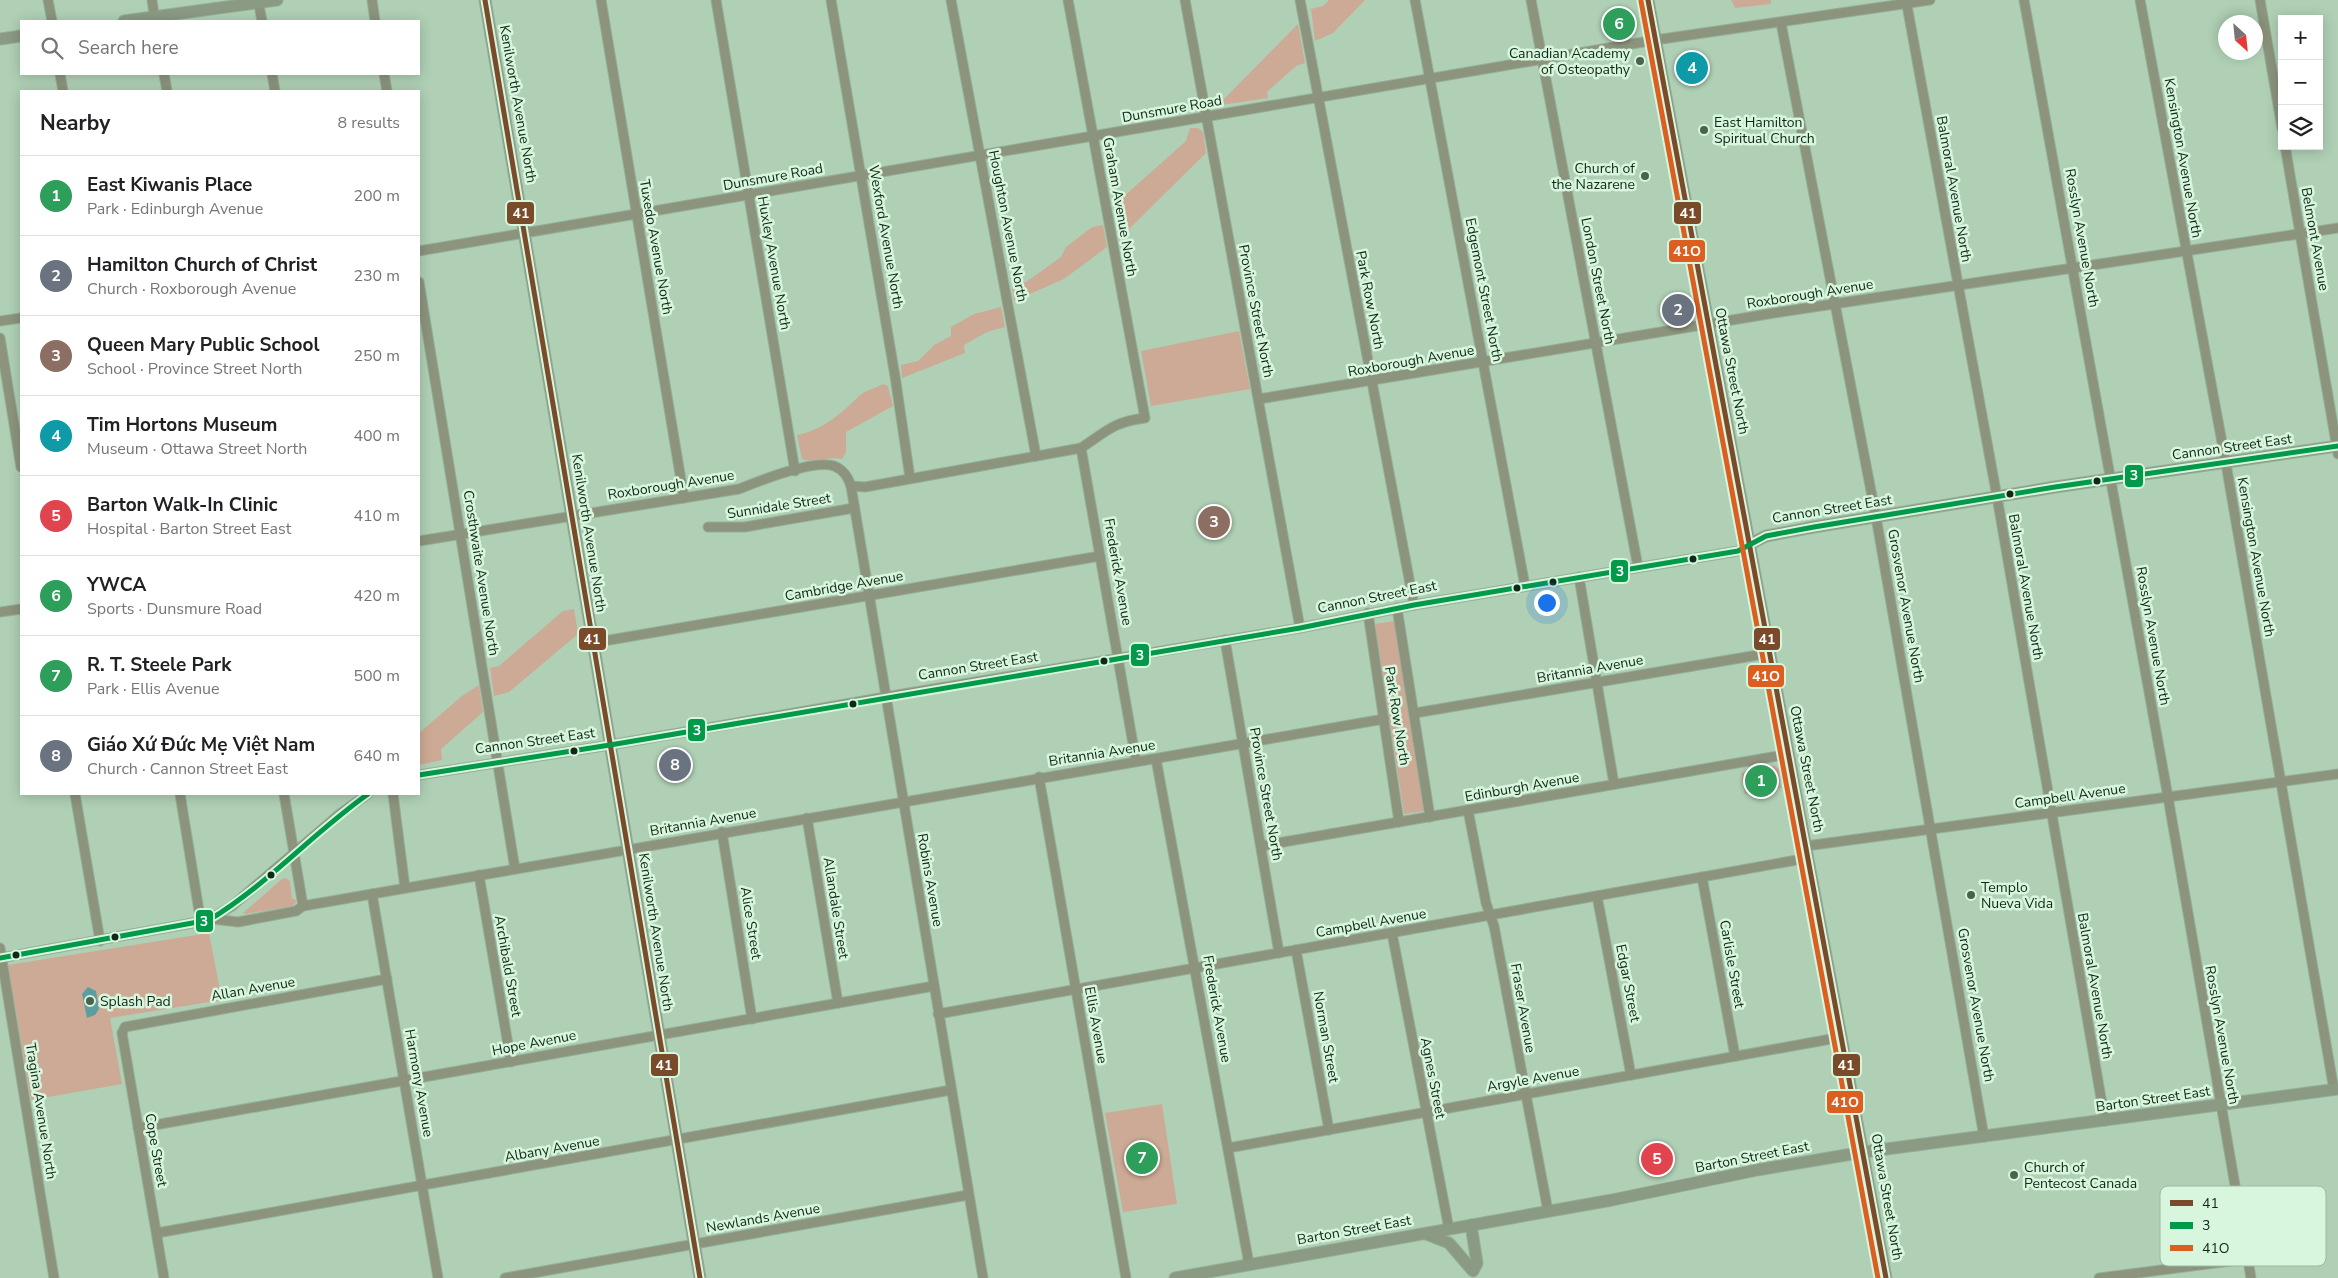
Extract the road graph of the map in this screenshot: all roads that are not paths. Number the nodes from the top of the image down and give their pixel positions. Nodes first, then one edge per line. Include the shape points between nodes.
1 (48, 0) edge
2 (152, 0) edge
3 (277, 0) edge
4 (372, 0) edge
5 (485, 0) edge
6 (601, 0) edge
7 (716, 0) edge
8 (831, 0) edge
9 (951, 0) edge
10 (1068, 0) edge
11 (1185, 0) edge
12 (1300, 0) edge
13 (1415, 0) edge
14 (1531, 0) edge
15 (1648, 0) edge
16 (1930, 0) edge
17 (2024, 0) edge
18 (2140, 0) edge
19 (2260, 0) edge
20 (258, 1) edge
21 (1906, 2) edge
22 (155, 19) edge
23 (52, 20) edge
24 (140, 20) edge
25 (262, 20) edge
26 (376, 20) edge
27 (1781, 23) junction
28 (20, 36) edge
29 (0, 39) edge
30 (1655, 40) junction
31 (1542, 59) junction
32 (60, 75) edge
33 (164, 75) edge
34 (272, 75) edge
35 (384, 75) edge
36 (1430, 79) junction
37 (63, 90) edge
38 (167, 90) edge
39 (275, 90) edge
40 (387, 90) edge
41 (1319, 98) junction
42 (2278, 105) edge
43 (1207, 117) junction
44 (1094, 137) junction
45 (2286, 150) edge
46 (980, 155) junction
47 (861, 176) junction
48 (749, 195) junction
49 (637, 214) junction
50 (2338, 228) edge
51 (525, 233) junction
52 (2300, 234) junction
53 (420, 251) edge
54 (2186, 252) junction
55 (2074, 268) junction
56 (1958, 285) junction
57 (420, 288) edge
58 (1836, 303) junction
59 (20, 318) edge
60 (0, 321) edge
61 (1708, 324) junction
62 (0, 338) edge
63 (1596, 342) junction
64 (1483, 362) junction
65 (1372, 382) junction
66 (1259, 399) junction
67 (1081, 448) junction
68 (2338, 449) edge
69 (1036, 456) junction
70 (20, 461) edge
71 (2226, 464) junction
72 (795, 471) junction
73 (910, 478) junction
74 (2111, 479) junction
75 (851, 486) junction
76 (1997, 497) junction
77 (684, 498) junction
78 (854, 508) junction
79 (571, 516) junction
80 (1876, 517) junction
81 (708, 527) dead end
82 (461, 534) junction
83 (420, 541) edge
84 (1750, 544) junction
85 (1100, 556) junction
86 (1638, 567) junction
87 (1579, 577) junction
88 (1525, 586) junction
89 (868, 596) junction
90 (1414, 605) junction
91 (1397, 608) junction
92 (20, 609) edge
93 (0, 612) edge
94 (1368, 613) junction
95 (1300, 628) junction
96 (1225, 640) junction
97 (592, 643) junction
98 (1770, 653) junction
99 (1119, 659) junction
100 (1597, 682) junction
101 (886, 696) junction
102 (1414, 713) junction
103 (1384, 719) junction
104 (1243, 744) junction
105 (610, 745) junction
106 (1789, 754) junction
107 (1156, 759) junction
108 (498, 761) junction
109 (1136, 761) junction
110 (2338, 774) edge
111 (420, 775) edge
112 (1039, 777) junction
113 (2280, 782) junction
114 (1614, 784) junction
115 (75, 795) edge
116 (180, 795) edge
117 (284, 795) edge
118 (367, 795) edge
119 (392, 795) edge
120 (2168, 797) junction
121 (903, 802) junction
122 (1468, 810) junction
123 (2050, 812) junction
124 (1430, 817) junction
125 (807, 818) junction
126 (1399, 822) junction
127 (1931, 829) junction
128 (722, 832) junction
129 (1261, 846) junction
130 (627, 849) junction
131 (294, 852) junction
132 (1807, 852) junction
133 (515, 869) junction
134 (479, 875) junction
135 (1702, 877) junction
136 (405, 888) junction
137 (372, 894) junction
138 (1597, 896) junction
139 (303, 906) junction
140 (1490, 915) junction
141 (213, 919) junction
142 (201, 923) junction
143 (1392, 933) junction
144 (100, 941) junction
145 (0, 948) edge
146 (1296, 950) junction
147 (1279, 954) junction
148 (1, 958) edge
149 (1195, 969) junction
150 (387, 979) junction
151 (934, 986) junction
152 (1076, 989) junction
153 (838, 1003) junction
154 (938, 1014) junction
155 (752, 1019) junction
156 (125, 1027) joint
157 (658, 1034) junction
158 (1842, 1037) junction
159 (1735, 1056) junction
160 (511, 1062) junction
161 (1631, 1075) junction
162 (405, 1082) junction
163 (2336, 1089) edge
164 (951, 1090) junction
165 (1525, 1095) junction
166 (2220, 1105) junction
167 (1425, 1113) junction
168 (2105, 1121) junction
169 (138, 1128) junction
170 (1329, 1130) junction
171 (1984, 1136) junction
172 (675, 1141) junction
173 (1228, 1148) junction
174 (1864, 1152) junction
175 (422, 1186) junction
176 (2234, 1186) edge
177 (968, 1195) junction
178 (1548, 1211) junction
179 (1471, 1225) junction
180 (1449, 1229) junction
181 (157, 1233) junction
182 (1424, 1233) junction
183 (694, 1244) junction
184 (1249, 1264) junction
185 (2192, 1266) edge
186 (54, 1278) edge
187 (164, 1278) edge
188 (438, 1278) edge
189 (505, 1278) edge
190 (700, 1278) edge
191 (983, 1278) edge
192 (1126, 1278) edge
193 (1175, 1278) edge
194 (1886, 1278) edge
195 (2099, 1278) edge

1 - 23 street
2 - 22 street
3 - 20 main road
4 - 26 street
5 - 51 main road, Kenilworth Avenue North
6 - 49 street, Tuxedo Avenue North
7 - 48 street, Huxley Avenue North
8 - 47 street, Wexford Avenue North
9 - 46 street, Houghton Avenue North
10 - 44 street, Graham Avenue North
11 - 43 street, Province Street North
12 - 41 street, Park Row North
13 - 36 street, Edgemont Street North
14 - 31 street, London Street North
15 - 30 main road, Ottawa Street North
16 - 21 street, Dunsmure Road
17 - 55 street, Rosslyn Avenue North
18 - 54 street, Kensington Avenue North
19 - 42 street
20 - 22 main road
20 - 25 street
21 - 27 street, Dunsmure Road
21 - 56 street, Balmoral Avenue North
22 - 24 main road
27 - 30 street, Dunsmure Road
27 - 58 street, Grosvenor Avenue North
28 - 29 main road
30 - 31 street, Dunsmure Road
30 - 61 main road, Ottawa Street North
31 - 36 street, Dunsmure Road
31 - 63 street, London Street North
32 - 37 street
33 - 38 street
34 - 39 street
35 - 40 street
36 - 41 street, Dunsmure Road
36 - 64 street, Edgemont Street North
41 - 43 street, Dunsmure Road
41 - 65 street, Park Row North
43 - 44 street, Dunsmure Road
43 - 66 street, Province Street North
44 - 46 street, Dunsmure Road
44 - 67 street, Graham Avenue North via 1145,418 1122,421 1107,428
45 - 52 street, Belmont Avenue
46 - 47 street, Dunsmure Road
46 - 69 street, Houghton Avenue North
47 - 48 street, Dunsmure Road
47 - 73 street, Wexford Avenue North
48 - 49 street, Dunsmure Road
48 - 72 street, Huxley Avenue North
49 - 51 street, Dunsmure Road
49 - 77 street, Tuxedo Avenue North
50 - 52 street, Roxborough Avenue
51 - 53 street, Dunsmure Road
51 - 79 main road, Kenilworth Avenue North
52 - 54 street, Roxborough Avenue
52 - 68 street, Belmont Avenue
54 - 55 street, Roxborough Avenue
54 - 71 street, Kensington Avenue North
55 - 56 street, Roxborough Avenue
55 - 74 street, Rosslyn Avenue North
56 - 58 street, Roxborough Avenue
56 - 76 street, Balmoral Avenue North
57 - 82 street, Crosthwaite Avenue North
58 - 61 street, Roxborough Avenue
58 - 80 street, Grosvenor Avenue North
59 - 60 street
61 - 63 street, Roxborough Avenue
61 - 84 main road, Ottawa Street North
62 - 70 street
63 - 64 street, Roxborough Avenue
63 - 86 street, London Street North
64 - 65 street, Roxborough Avenue
64 - 88 street, Edgemont Street North
65 - 66 street, Roxborough Avenue
65 - 90 street, Park Row North
66 - 95 street, Province Street North
67 - 69 street
67 - 85 street, Frederick Avenue
68 - 71 main road, Cannon Street East
69 - 73 street
71 - 74 main road, Cannon Street East
71 - 113 street, Kensington Avenue North
72 - 75 street, Roxborough Avenue via 831,466 844,473
72 - 77 street, Roxborough Avenue via 778,474 739,490
73 - 75 street via 865,487
74 - 76 main road, Cannon Street East
74 - 120 street, Rosslyn Avenue North
75 - 78 street, Robins Avenue
76 - 80 main road, Cannon Street East
76 - 123 street, Balmoral Avenue North
77 - 79 street, Roxborough Avenue
78 - 81 street, Sunnidale Street via 746,527
78 - 89 street, Robins Avenue
79 - 82 street, Roxborough Avenue
79 - 97 main road, Kenilworth Avenue North
80 - 84 main road, Cannon Street East via 1766,536
80 - 127 street, Grosvenor Avenue North
82 - 83 street, Roxborough Avenue
82 - 108 street, Crosthwaite Avenue North
84 - 86 street, Cannon Street East via 1738,551
84 - 98 main road, Ottawa Street North
85 - 89 street, Cambridge Avenue
85 - 99 street, Frederick Avenue
86 - 87 street, Cannon Street East
87 - 88 street, Cannon Street East
87 - 100 street
88 - 90 street, Cannon Street East
89 - 97 street, Cambridge Avenue
89 - 101 street, Robins Avenue
90 - 91 street, Cannon Street East
91 - 94 street, Cannon Street East
91 - 102 street, Park Row North
92 - 93 street
94 - 95 street, Cannon Street East
94 - 103 street, Park Row North
95 - 96 street, Cannon Street East
96 - 99 street, Cannon Street East
96 - 104 street, Province Street North
97 - 105 main road, Kenilworth Avenue North
98 - 100 street, Britannia Avenue
98 - 106 main road, Ottawa Street North
99 - 101 street, Cannon Street East
99 - 109 street, Frederick Avenue
100 - 102 street, Britannia Avenue
100 - 114 street
101 - 105 street, Cannon Street East
101 - 121 street, Robins Avenue
102 - 124 street, Park Row North
103 - 104 street, Britannia Avenue
103 - 126 street, Park Row North
104 - 107 street, Britannia Avenue
104 - 129 street, Province Street North
105 - 108 street, Cannon Street East
105 - 130 main road, Kenilworth Avenue North
106 - 114 street, Edinburgh Avenue
106 - 132 main road, Ottawa Street North
107 - 109 street, Britannia Avenue
107 - 149 street, Frederick Avenue
108 - 111 street, Cannon Street East
108 - 133 street, Crosthwaite Avenue North
109 - 112 street, Britannia Avenue
110 - 113 street, Campbell Avenue
112 - 121 street, Britannia Avenue
112 - 152 street, Ellis Avenue
113 - 120 street, Campbell Avenue
113 - 163 street, Kensington Avenue North
114 - 122 street, Edinburgh Avenue
115 - 144 street
116 - 142 street
117 - 131 street
118 - 131 street
119 - 136 street
120 - 123 street, Campbell Avenue
120 - 166 street, Rosslyn Avenue North
121 - 125 street, Britannia Avenue
121 - 151 street, Robins Avenue
122 - 124 street, Edinburgh Avenue
122 - 140 street, Fraser Avenue
123 - 127 street, Campbell Avenue
123 - 168 street, Balmoral Avenue North
124 - 126 street, Edinburgh Avenue
125 - 128 street, Britannia Avenue
125 - 153 street, Allandale Street
126 - 129 street, Edinburgh Avenue
127 - 132 street, Campbell Avenue
127 - 171 street, Grosvenor Avenue North
128 - 130 street, Britannia Avenue
128 - 155 street, Alice Street
129 - 147 street, Province Street North
130 - 133 street, Britannia Avenue
130 - 157 main road, Kenilworth Avenue North
131 - 139 street
131 - 141 street
132 - 135 street, Campbell Avenue
132 - 158 main road, Ottawa Street North
133 - 134 street, Britannia Avenue
134 - 136 street, Britannia Avenue
134 - 160 street, Archibald Street
135 - 138 street, Campbell Avenue
135 - 159 street, Carlisle Street
136 - 137 street, Britannia Avenue
137 - 139 street, Britannia Avenue
137 - 150 street, Harmony Avenue
138 - 140 street, Campbell Avenue
138 - 161 street, Edgar Street
139 - 141 street, Britannia Avenue via 296,911 238,922
140 - 143 street, Campbell Avenue
140 - 165 street, Fraser Avenue
141 - 142 street, Britannia Avenue
142 - 144 street, Britannia Avenue
143 - 146 street, Campbell Avenue
143 - 167 street, Agnes Street
144 - 148 street, Britannia Avenue
145 - 148 street, Tragina Avenue North
146 - 147 street, Campbell Avenue
146 - 170 street, Norman Street
147 - 149 street, Campbell Avenue
148 - 186 street, Tragina Avenue North
149 - 152 street, Campbell Avenue
149 - 173 street, Frederick Avenue
150 - 156 street, Allan Avenue
150 - 162 street, Harmony Avenue
151 - 153 street, Hope Avenue
151 - 154 street, Robins Avenue
152 - 154 street, Campbell Avenue
152 - 192 street, Ellis Avenue
153 - 155 street, Hope Avenue
154 - 164 street, Robins Avenue
155 - 157 street, Hope Avenue
156 - 169 street, Cope Street via 122,1034
157 - 160 street, Hope Avenue
157 - 172 main road, Kenilworth Avenue North
158 - 159 street, Argyle Avenue
158 - 174 main road, Ottawa Street North
159 - 161 street, Argyle Avenue
160 - 162 street, Hope Avenue
161 - 165 street, Argyle Avenue
162 - 169 street, Hope Avenue
162 - 175 street, Harmony Avenue
163 - 166 main road, Barton Street East
164 - 172 street, Albany Avenue
164 - 177 street, Robins Avenue
165 - 167 street, Argyle Avenue
165 - 178 street, Fraser Avenue
166 - 168 main road, Barton Street East
166 - 176 street, Rosslyn Avenue North
167 - 170 street, Argyle Avenue
167 - 180 street, Agnes Street
168 - 171 main road, Barton Street East
169 - 181 street, Cope Street
170 - 173 street, Argyle Avenue
171 - 174 main road, Barton Street East
172 - 175 street, Albany Avenue
172 - 183 main road, Kenilworth Avenue North
173 - 184 street, Frederick Avenue
174 - 178 main road, Barton Street East
174 - 194 main road, Ottawa Street North
175 - 181 street, Albany Avenue
175 - 188 street, Harmony Avenue
177 - 183 street, Newlands Avenue
177 - 191 street, Robins Avenue
178 - 179 main road, Barton Street East
179 - 180 main road, Barton Street East
179 - 182 main road via 1476,1263 1473,1271 1449,1243
180 - 182 main road, Barton Street East
181 - 187 street, Cope Street
182 - 184 main road, Barton Street East
183 - 189 street, Newlands Avenue
183 - 190 main road, Kenilworth Avenue North
184 - 193 main road, Barton Street East
185 - 195 street

